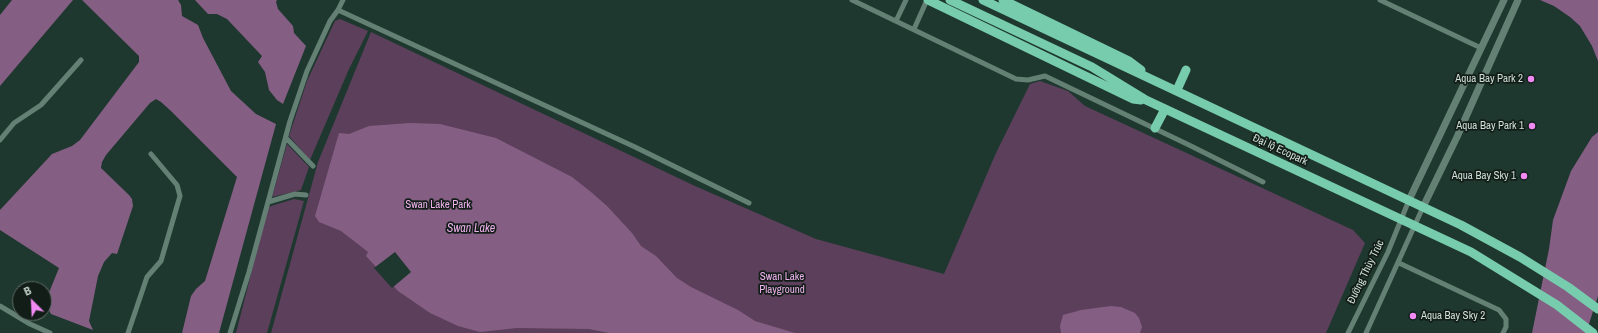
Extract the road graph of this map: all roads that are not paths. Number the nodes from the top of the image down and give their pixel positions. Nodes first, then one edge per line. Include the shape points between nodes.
1 (343, 0) edge
2 (852, 0) edge
3 (906, 0) edge
4 (928, 0) edge
5 (950, 0) edge
6 (983, 0) edge
7 (1003, 0) edge
8 (1380, 0) edge
9 (1504, 0) edge
10 (1518, 0) edge
11 (338, 10) junction
12 (896, 21) junction
13 (914, 29) junction
14 (1481, 48) junction
15 (81, 60) dead end
16 (1186, 70) dead end
17 (1154, 79) junction
18 (1177, 90) junction
19 (1146, 100) junction
20 (1165, 109) junction
21 (1155, 128) junction
22 (286, 138) junction
23 (0, 140) edge
24 (151, 154) dead end
25 (313, 166) dead end
26 (1263, 182) dead end
27 (306, 195) dead end
28 (1410, 200) junction
29 (268, 202) junction
30 (749, 204) dead end
31 (1423, 207) junction
32 (1401, 220) junction
33 (1415, 225) junction
34 (1399, 262) junction
35 (0, 306) edge
36 (1598, 309) edge
37 (42, 331) edge
38 (50, 333) edge
39 (128, 333) edge
40 (230, 333) edge
41 (1348, 333) edge
42 (1366, 333) edge
43 (1503, 333) edge
44 (1593, 333) edge

1 - 11 street
2 - 12 street
3 - 12 street
4 - 13 street
4 - 19 highway via 1134,99
5 - 19 highway, Đại lộ Ecopark via 1092,67
6 - 17 highway, Đại lộ Ecopark
7 - 17 highway via 1130,60
8 - 14 street
9 - 14 main road
10 - 31 main road
11 - 22 street via 330,21 307,71
11 - 30 street via 635,147
12 - 13 street
13 - 21 street via 1016,79 1028,80 1045,76
14 - 28 main road
15 - 23 street via 42,105 14,123
16 - 18 highway
17 - 18 highway, Đại lộ Ecopark
18 - 28 highway, Đại lộ Ecopark
19 - 20 highway, Đại lộ Ecopark
20 - 21 highway
20 - 32 highway, Đại lộ Ecopark
21 - 26 street
22 - 25 street
22 - 29 street
24 - 39 street via 177,184 180,196 161,261 147,277
27 - 29 street via 295,194
28 - 31 highway, Đại lộ Ecopark
28 - 32 street, Đường Thủy Trúc
29 - 40 street
31 - 33 street
31 - 36 highway, Đại lộ Ecopark via 1461,224 1520,257
32 - 33 highway, Đại lộ Ecopark
32 - 41 street, Đường Thủy Trúc
33 - 34 street
33 - 44 highway, Đại lộ Ecopark via 1472,252 1510,275 1557,305
34 - 42 street
34 - 43 street via 1499,310 1506,319
35 - 37 street
37 - 38 street

